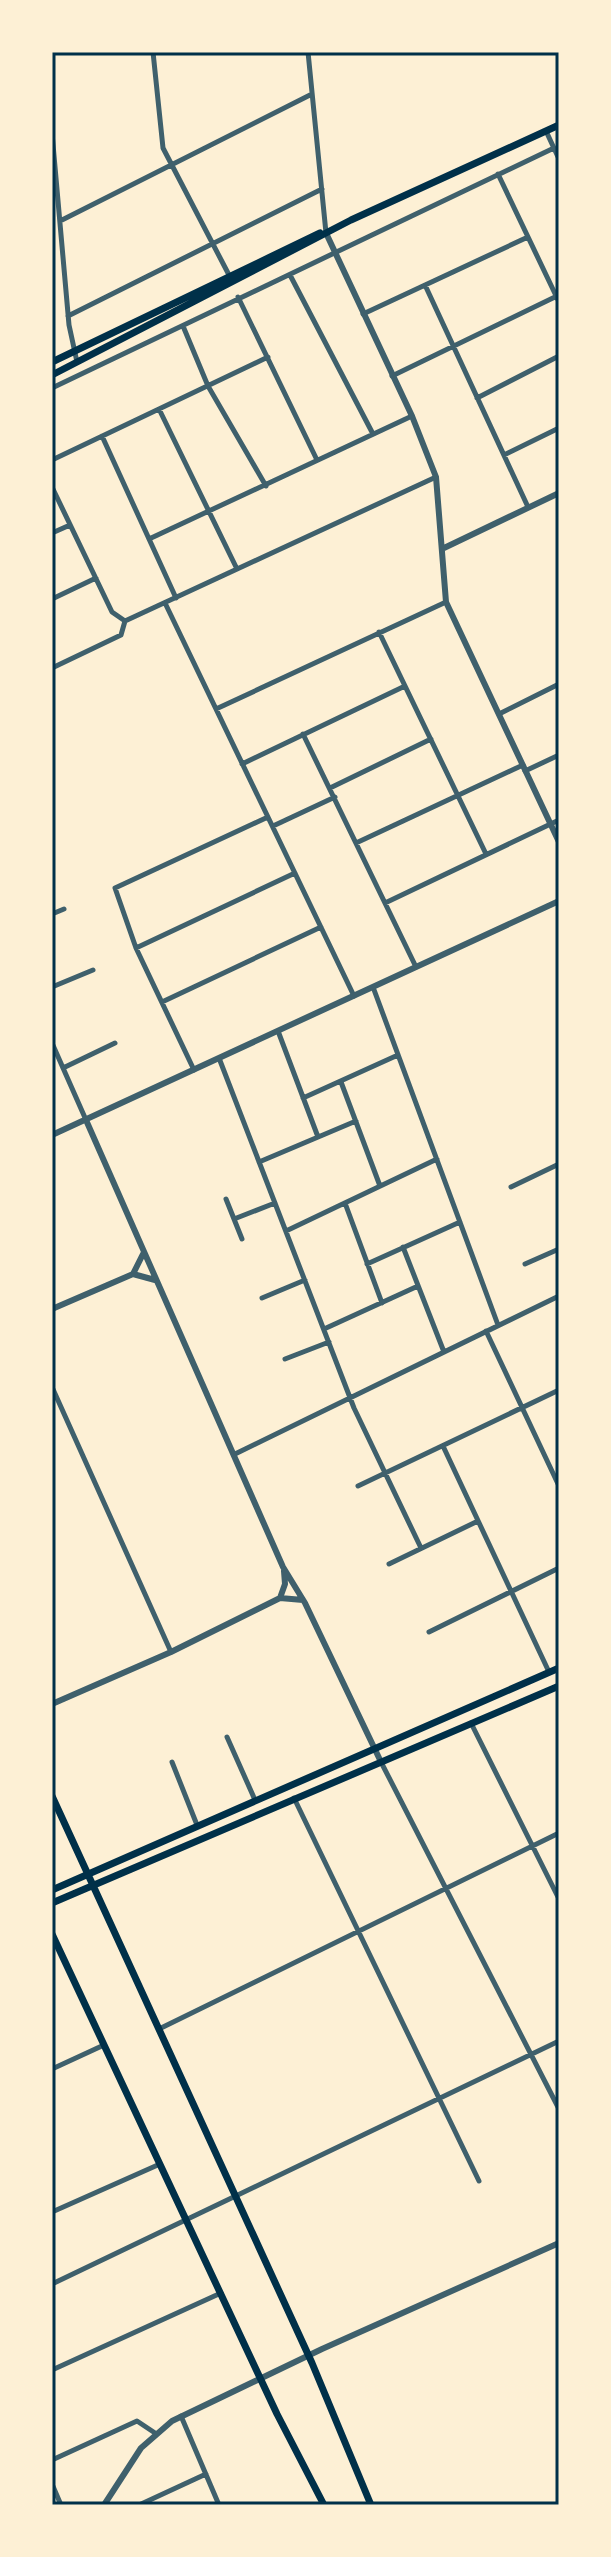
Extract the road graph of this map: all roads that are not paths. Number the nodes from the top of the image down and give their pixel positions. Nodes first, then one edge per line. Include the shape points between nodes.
1 (153, 52) edge
2 (308, 52) edge
3 (312, 94) junction
4 (559, 125) edge
5 (545, 131) junction
6 (52, 133) edge
7 (52, 143) edge
8 (554, 148) junction
9 (559, 159) edge
10 (171, 166) junction
11 (498, 174) junction
12 (322, 189) junction
13 (60, 221) junction
14 (326, 233) junction
15 (528, 237) junction
16 (213, 244) junction
17 (334, 255) junction
18 (229, 275) junction
19 (290, 275) junction
20 (425, 285) junction
21 (238, 297) junction
22 (558, 299) edge
23 (362, 315) junction
24 (68, 316) junction
25 (183, 326) junction
26 (453, 345) junction
27 (73, 352) junction
28 (559, 356) edge
29 (268, 357) junction
30 (52, 362) edge
31 (77, 363) junction
32 (52, 375) edge
33 (392, 376) junction
34 (208, 386) junction
35 (52, 388) edge
36 (477, 398) junction
37 (159, 409) junction
38 (412, 416) junction
39 (559, 428) edge
40 (373, 434) junction
41 (102, 436) junction
42 (504, 455) junction
43 (52, 460) edge
44 (317, 460) junction
45 (436, 477) junction
46 (266, 486) junction
47 (52, 487) edge
48 (559, 493) edge
49 (528, 507) junction
50 (210, 512) junction
51 (70, 525) junction
52 (52, 533) edge
53 (149, 539) junction
54 (444, 548) junction
55 (237, 569) junction
56 (96, 578) junction
57 (176, 598) junction
58 (52, 599) edge
59 (446, 602) junction
60 (166, 605) junction
61 (125, 621) junction
62 (379, 632) junction
63 (52, 668) edge
64 (559, 684) edge
65 (405, 686) junction
66 (216, 709) junction
67 (499, 714) junction
68 (303, 734) junction
69 (431, 739) junction
70 (559, 755) edge
71 (242, 764) junction
72 (524, 768) junction
73 (330, 788) junction
74 (458, 795) junction
75 (335, 797) junction
76 (268, 817) junction
77 (559, 820) edge
78 (550, 824) junction
79 (273, 826) junction
80 (559, 842) edge
81 (356, 843) junction
82 (486, 854) junction
83 (295, 873) junction
84 (559, 901) edge
85 (385, 903) junction
86 (64, 909) dead end
87 (52, 914) edge
88 (321, 927) junction
89 (136, 948) junction
90 (417, 968) junction
91 (93, 970) dead end
92 (52, 987) edge
93 (373, 987) junction
94 (354, 996) junction
95 (162, 1002) junction
96 (278, 1031) junction
97 (52, 1043) edge
98 (115, 1043) dead end
99 (398, 1055) junction
100 (219, 1058) junction
101 (63, 1068) junction
102 (194, 1070) junction
103 (341, 1082) junction
104 (303, 1098) junction
105 (86, 1120) junction
106 (356, 1121) junction
107 (52, 1135) edge
108 (318, 1137) junction
109 (437, 1159) junction
110 (259, 1162) junction
111 (559, 1164) edge
112 (380, 1186) junction
113 (511, 1187) dead end
114 (226, 1199) dead end
115 (275, 1203) junction
116 (345, 1203) junction
117 (234, 1219) junction
118 (460, 1222) junction
119 (286, 1231) junction
120 (242, 1239) dead end
121 (403, 1247) junction
122 (559, 1249) edge
123 (143, 1254) junction
124 (367, 1264) junction
125 (525, 1264) dead end
126 (133, 1274) junction
127 (155, 1280) junction
128 (305, 1280) junction
129 (418, 1286) junction
130 (559, 1296) edge
131 (262, 1298) dead end
132 (382, 1303) junction
133 (52, 1309) edge
134 (498, 1325) junction
135 (324, 1329) junction
136 (486, 1331) junction
137 (329, 1342) junction
138 (444, 1352) junction
139 (285, 1359) dead end
140 (52, 1387) edge
141 (559, 1390) edge
142 (351, 1398) junction
143 (522, 1408) junction
144 (443, 1446) junction
145 (235, 1454) junction
146 (384, 1475) junction
147 (558, 1482) edge
148 (358, 1486) dead end
149 (478, 1521) junction
150 (421, 1548) junction
151 (389, 1564) dead end
152 (283, 1567) junction
153 (559, 1568) edge
154 (511, 1592) junction
155 (280, 1598) junction
156 (305, 1603) junction
157 (429, 1632) dead end
158 (171, 1652) junction
159 (559, 1668) edge
160 (549, 1672) junction
161 (559, 1686) edge
162 (52, 1704) edge
163 (471, 1722) junction
164 (227, 1737) dead end
165 (375, 1749) junction
166 (172, 1762) dead end
167 (381, 1762) junction
168 (52, 1796) edge
169 (294, 1798) junction
170 (255, 1800) junction
171 (197, 1825) junction
172 (559, 1833) edge
173 (532, 1847) junction
174 (86, 1873) junction
175 (91, 1884) junction
176 (52, 1890) edge
177 (444, 1890) junction
178 (559, 1899) edge
179 (52, 1903) edge
180 (360, 1930) junction
181 (52, 1934) edge
182 (158, 2030) junction
183 (559, 2041) edge
184 (104, 2045) junction
185 (531, 2054) junction
186 (52, 2069) edge
187 (439, 2099) junction
188 (559, 2109) edge
189 (160, 2164) junction
190 (479, 2181) dead end
191 (236, 2198) junction
192 (52, 2212) edge
193 (187, 2222) junction
194 (559, 2243) edge
195 (52, 2284) edge
196 (221, 2293) junction
197 (308, 2355) junction
198 (52, 2370) edge
199 (261, 2378) junction
200 (181, 2416) junction
201 (155, 2433) junction
202 (52, 2460) edge
203 (206, 2474) junction
204 (52, 2484) edge
205 (61, 2505) edge
206 (104, 2505) edge
207 (139, 2505) edge
208 (219, 2505) edge
209 (324, 2505) edge
210 (371, 2505) edge

1 - 10 street via 162,140
2 - 3 street
3 - 10 street
3 - 12 street
4 - 5 main road
5 - 8 street
5 - 14 main road
6 - 7 street
7 - 13 street
8 - 9 street
8 - 11 street
10 - 13 street
10 - 16 street
11 - 15 street
11 - 17 street
12 - 14 street
12 - 16 street
13 - 24 street
14 - 17 street
14 - 18 main road
14 - 31 main road
15 - 20 street
15 - 22 street
16 - 18 street
16 - 24 street
17 - 19 street
17 - 23 street
18 - 27 main road
19 - 21 street
19 - 40 street
20 - 23 street
20 - 26 street
21 - 25 street
21 - 29 street
22 - 26 street
23 - 33 street
24 - 27 street
25 - 34 street
25 - 35 street
26 - 33 street
26 - 36 street
27 - 30 main road
27 - 31 street
28 - 36 street
29 - 34 street
29 - 44 street
31 - 32 main road
33 - 38 street
34 - 37 street
34 - 46 street
36 - 42 street
37 - 41 street
37 - 50 street
38 - 40 street
38 - 45 street
39 - 42 street
40 - 44 street
41 - 43 street
41 - 53 street
42 - 49 street
44 - 46 street
45 - 54 street
45 - 55 street
46 - 50 street
47 - 51 street
48 - 49 street
49 - 54 street
50 - 53 street
50 - 55 street
51 - 52 street
51 - 56 street
53 - 57 street
54 - 59 street
55 - 57 street
56 - 58 street
56 - 61 street via 112,612
57 - 60 street
59 - 62 street
59 - 67 street
60 - 61 street
60 - 66 street
61 - 63 street via 121,635
62 - 65 street
62 - 66 street
64 - 67 street
65 - 68 street
65 - 69 street
66 - 71 street
67 - 72 street
68 - 71 street
68 - 73 street
69 - 73 street
69 - 74 street
70 - 72 street
71 - 76 street
72 - 74 street
72 - 78 street
73 - 75 street
74 - 81 street
74 - 82 street
75 - 79 street
75 - 81 street
76 - 79 street
76 - 89 street via 115,888
77 - 78 street
78 - 80 street
78 - 82 street
79 - 83 street
81 - 85 street
82 - 85 street
83 - 88 street
83 - 89 street
84 - 90 street
85 - 90 street
86 - 87 street
88 - 94 street
88 - 95 street
89 - 95 street
90 - 93 street
91 - 92 street
93 - 94 street
93 - 99 street
94 - 96 street
95 - 102 street
96 - 100 street
96 - 104 street
97 - 101 street
98 - 101 street
99 - 103 street
99 - 109 street
100 - 102 street
100 - 110 street
101 - 105 street
102 - 105 street
103 - 104 street
103 - 106 street
104 - 108 street
105 - 107 street
105 - 123 street
106 - 108 street
106 - 112 street
108 - 110 street
109 - 112 street
109 - 118 street
110 - 115 street
111 - 113 street
112 - 116 street
114 - 117 street
115 - 117 street
115 - 119 street
116 - 119 street
116 - 124 street
117 - 120 street
118 - 121 street
118 - 134 street
119 - 128 street
121 - 124 street
121 - 129 street
122 - 125 street
123 - 126 street
123 - 127 street
124 - 132 street
126 - 127 street
126 - 133 street
127 - 145 street
128 - 131 street
128 - 135 street
129 - 132 street
129 - 138 street
130 - 134 street
132 - 135 street
134 - 136 street
135 - 137 street
136 - 138 street
136 - 143 street
137 - 139 street
137 - 142 street
138 - 142 street
140 - 158 street
141 - 143 street
142 - 145 street
142 - 146 street
143 - 144 street
143 - 147 street
144 - 146 street
144 - 149 street
145 - 152 street
146 - 148 street
146 - 150 street
149 - 150 street
149 - 154 street
150 - 151 street
152 - 155 street
152 - 156 street
153 - 154 street
154 - 157 street
154 - 160 street
155 - 156 street via 294,1596
155 - 158 street
156 - 165 street
158 - 162 street
159 - 160 main road
160 - 165 main road
161 - 163 main road
163 - 167 main road
163 - 173 street
164 - 170 street
165 - 167 street
165 - 170 main road
166 - 171 street
167 - 169 main road
167 - 177 street
168 - 174 main road
169 - 175 main road
169 - 180 street
170 - 171 main road
171 - 174 main road
172 - 173 street
173 - 177 street
173 - 178 street
174 - 175 main road
174 - 176 main road
175 - 179 main road
175 - 182 main road
177 - 180 street
177 - 185 street
180 - 182 street
180 - 187 street
181 - 184 main road
182 - 191 main road
183 - 185 street
184 - 186 street
184 - 189 main road
185 - 187 street
185 - 188 street
187 - 190 street
187 - 191 street
189 - 192 street
189 - 193 main road
191 - 193 street
191 - 197 main road
193 - 195 street
193 - 196 main road
194 - 197 street
196 - 198 street
196 - 199 main road
197 - 199 street
197 - 210 main road
199 - 200 street
199 - 209 main road
200 - 201 street
200 - 203 street
201 - 202 street via 137,2421
201 - 206 street
203 - 207 street
203 - 208 street
204 - 205 street

